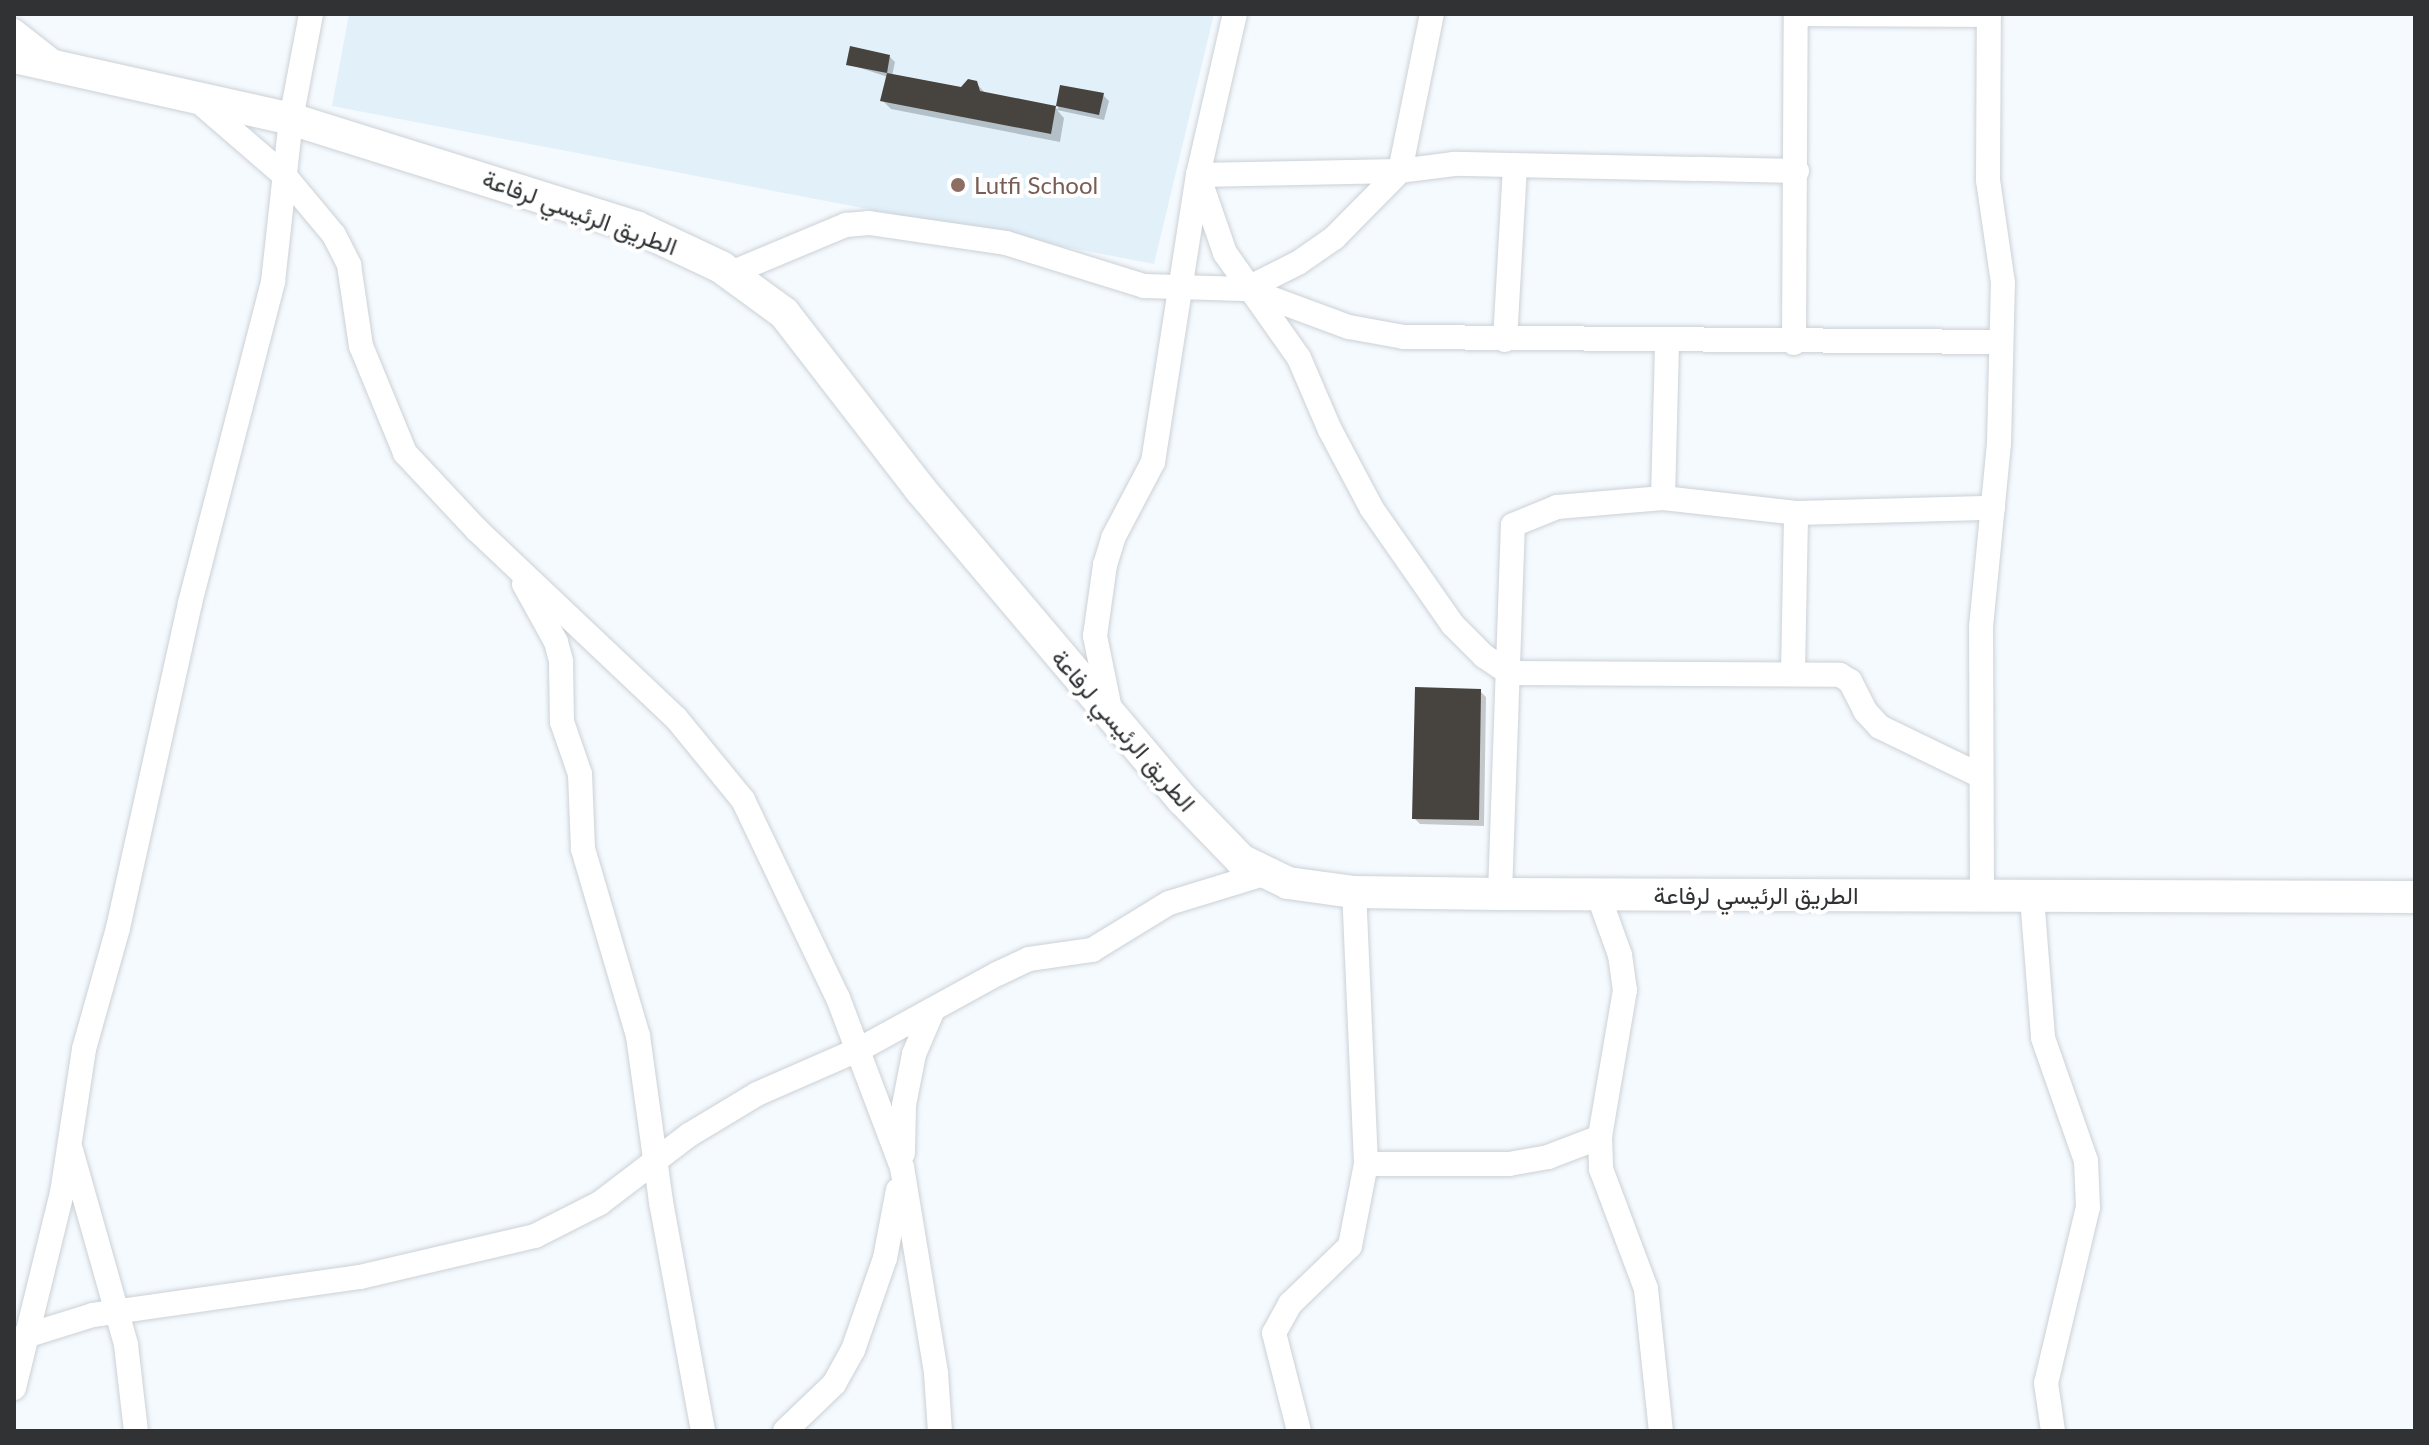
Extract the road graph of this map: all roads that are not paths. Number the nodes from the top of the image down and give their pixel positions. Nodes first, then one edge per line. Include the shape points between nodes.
1 (311, 14) edge
2 (1235, 14) edge
3 (1432, 14) edge
4 (1796, 14) edge
5 (1989, 14) edge
6 (14, 31) edge
7 (14, 57) edge
8 (58, 65) junction
9 (189, 94) junction
10 (291, 119) junction
11 (1515, 169) junction
12 (1400, 171) junction
13 (1797, 171) junction
14 (284, 175) junction
15 (1198, 175) junction
16 (731, 273) junction
17 (1184, 285) junction
18 (1246, 289) junction
19 (1505, 340) junction
20 (1667, 341) junction
21 (2001, 342) junction
22 (1794, 343) junction
23 (1663, 498) junction
24 (1993, 508) junction
25 (1796, 513) junction
26 (514, 564) junction
27 (1509, 673) junction
28 (1793, 673) junction
29 (1111, 717) junction
30 (1981, 776) junction
31 (1264, 874) junction
32 (1354, 892) junction
33 (1500, 894) junction
34 (1598, 894) junction
35 (1982, 897) junction
36 (2032, 897) junction
37 (2415, 897) edge
38 (932, 1012) junction
39 (860, 1049) junction
40 (1600, 1137) junction
41 (68, 1140) junction
42 (655, 1161) junction
43 (1366, 1164) junction
44 (902, 1167) junction
45 (116, 1312) junction
46 (20, 1336) edge
47 (14, 1388) edge
48 (136, 1431) edge
49 (703, 1431) edge
50 (785, 1431) edge
51 (940, 1431) edge
52 (1299, 1431) edge
53 (1661, 1431) edge
54 (2053, 1431) edge

1 - 10 street
2 - 15 street
3 - 12 street
4 - 5 street
4 - 13 street
5 - 21 street via 1988,180 1991,221 2001,248
6 - 8 street
7 - 8 street, الطريق الرئيسي لرفاعة
8 - 9 street, الطريق الرئيسي لرفاعة
9 - 10 street, الطريق الرئيسي لرفاعة
9 - 14 street
10 - 14 street
10 - 16 street, الطريق الرئيسي لرفاعة via 636,227
11 - 12 street via 1454,164
11 - 13 street
11 - 19 street
12 - 15 street
12 - 18 street via 1334,238
13 - 22 street
14 - 26 street via 315,206 349,265 361,346 405,453
14 - 41 street via 273,282 190,603 118,928 84,1049
15 - 17 street
15 - 18 street via 1214,230
16 - 17 street via 846,225 869,223 1006,243 1117,281
16 - 29 street, الطريق الرئيسي لرفاعة via 784,313 920,489
17 - 18 street
17 - 29 street via 1153,462 1113,538 1105,565 1095,636
18 - 19 street via 1349,327 1404,337
18 - 27 street via 1299,358 1372,509 1453,625
19 - 20 street
20 - 22 street
20 - 23 street
21 - 22 street
21 - 24 street
23 - 25 street
23 - 27 street via 1557,507 1513,525
24 - 25 street
24 - 30 street via 1982,596
25 - 28 street
26 - 39 street via 676,718 743,800
26 - 42 street via 556,642 562,722 580,774 583,849 638,1036
27 - 28 street
27 - 33 street
28 - 30 street via 1840,675 1850,681 1880,727
29 - 31 street, الطريق الرئيسي لرفاعة via 1219,838
30 - 35 street
31 - 32 street, الطريق الرئيسي لرفاعة via 1288,883
31 - 38 street via 1169,903 1092,950 1029,959
32 - 33 street, الطريق الرئيسي لرفاعة
32 - 43 street
33 - 34 street, الطريق الرئيسي لرفاعة
34 - 35 street, الطريق الرئيسي لرفاعة
34 - 40 street via 1620,955 1625,990
35 - 36 street, الطريق الرئيسي لرفاعة
36 - 37 street, الطريق الرئيسي لرفاعة
36 - 54 street via 2043,1038 2086,1161 2088,1207 2046,1383
38 - 39 street
38 - 44 street via 914,1054 904,1105
39 - 42 street via 757,1094
39 - 44 street
40 - 43 street via 1548,1157 1494,1166
40 - 53 street via 1601,1169 1646,1289
41 - 45 street
41 - 46 street via 48,1259
42 - 45 street via 600,1203 535,1236 360,1277
42 - 49 street
43 - 52 street via 1350,1246 1290,1304 1274,1333
44 - 50 street via 885,1258 853,1350 834,1384
44 - 51 street via 936,1373
45 - 46 street
45 - 48 street via 126,1345
46 - 47 street

